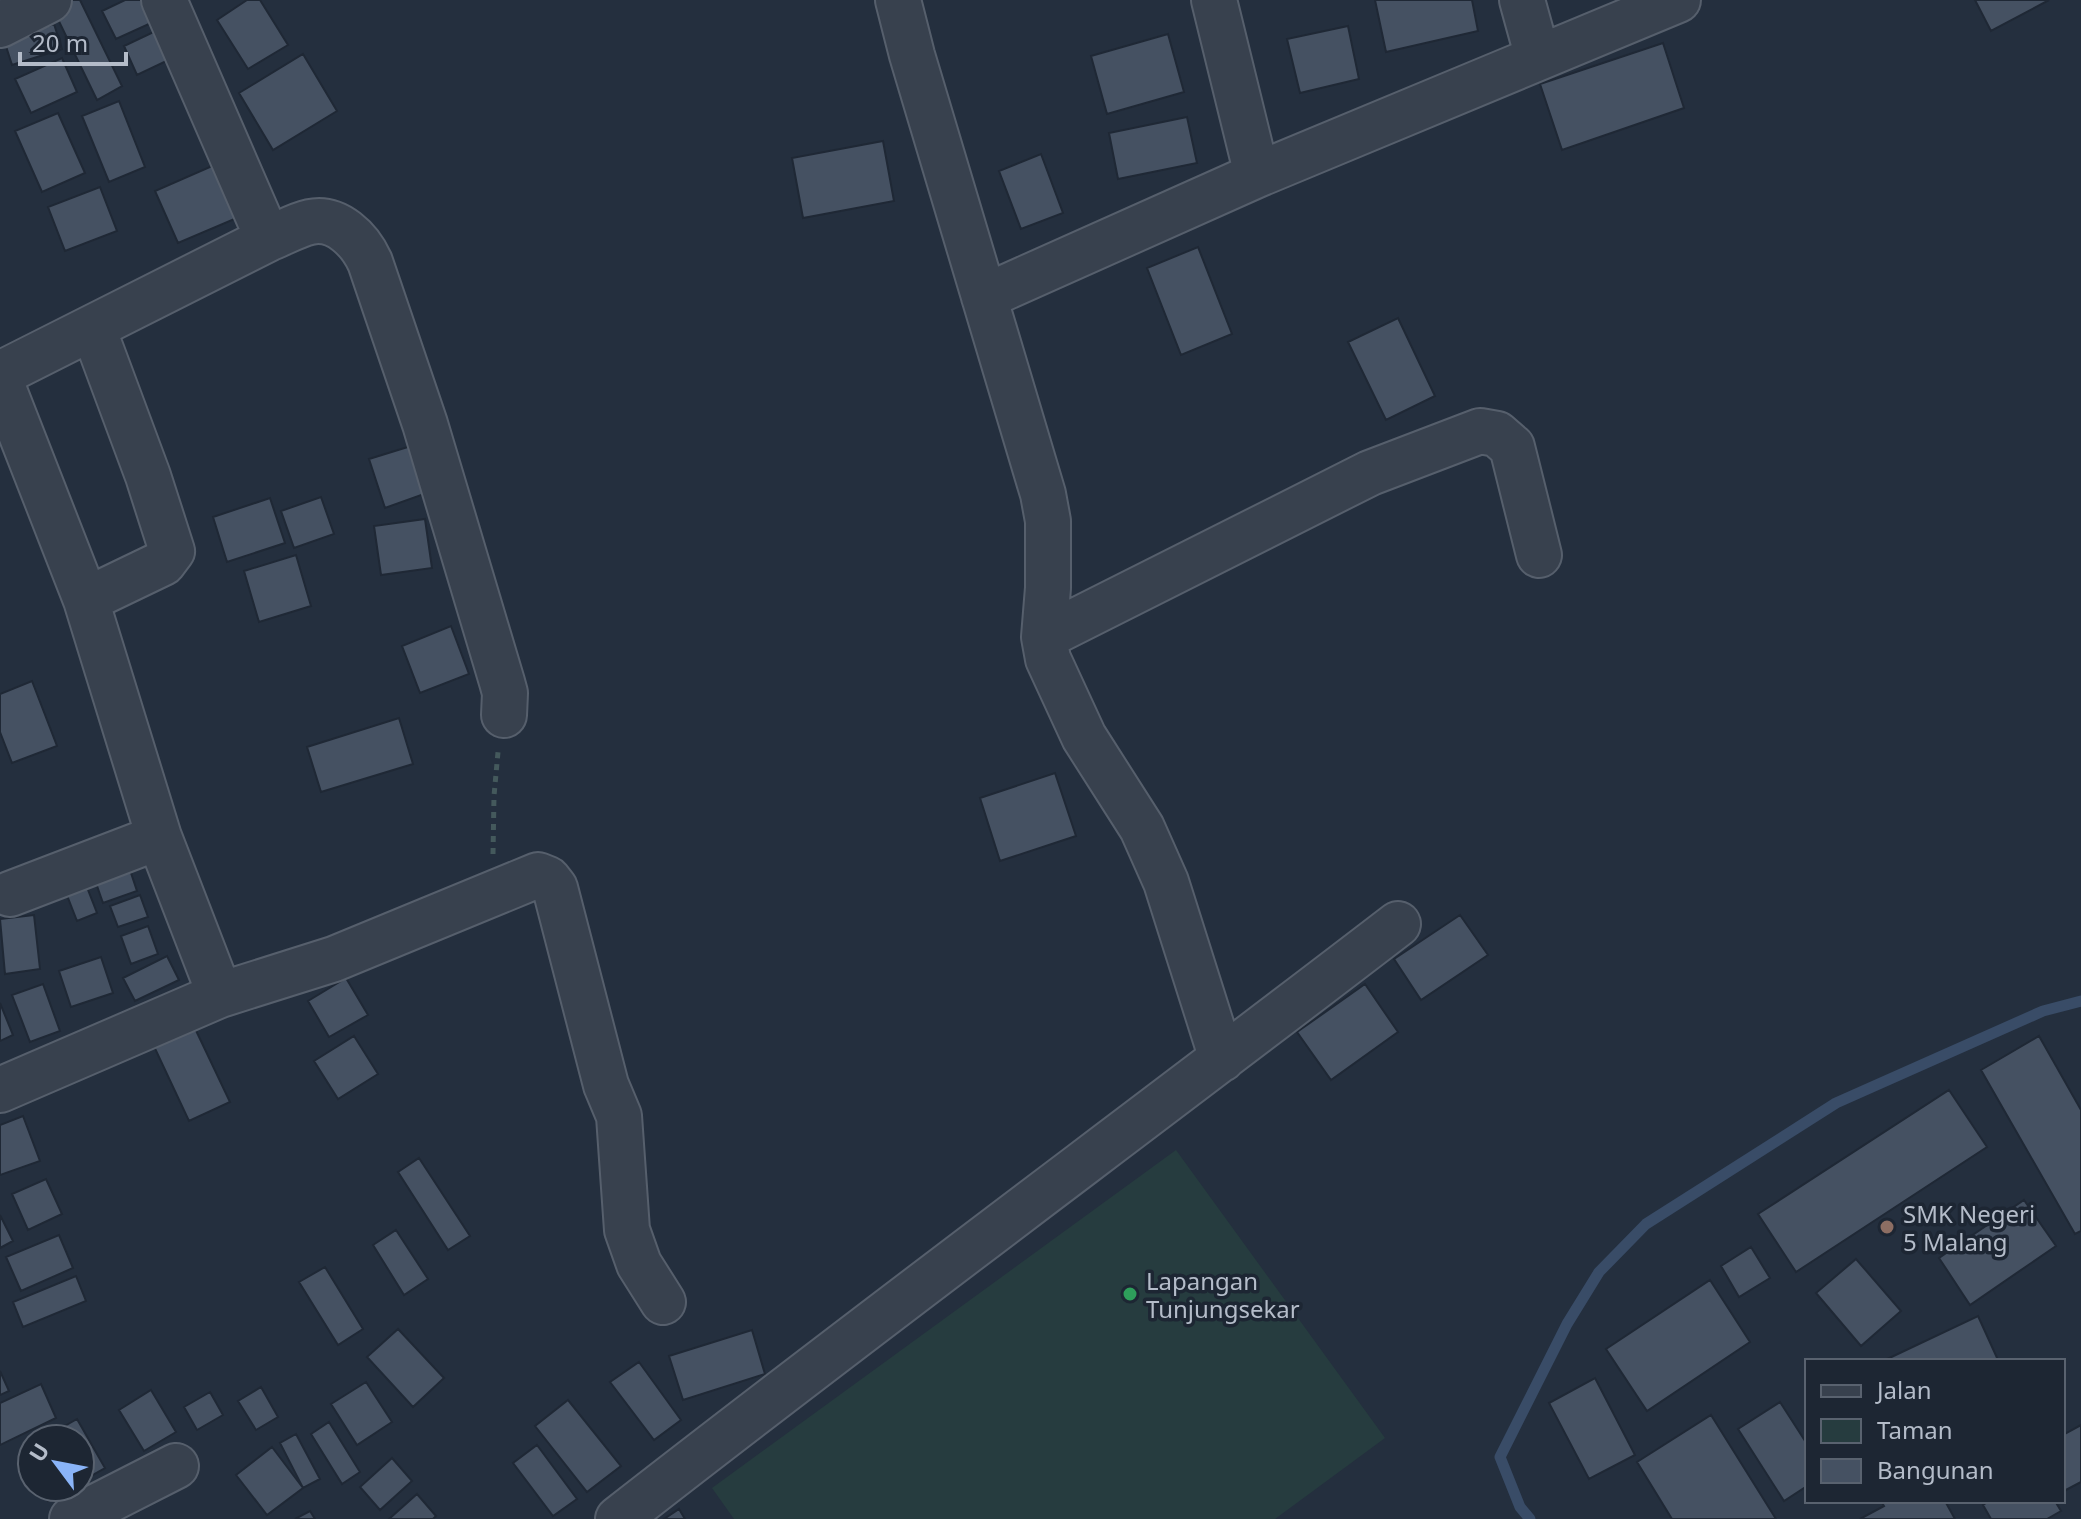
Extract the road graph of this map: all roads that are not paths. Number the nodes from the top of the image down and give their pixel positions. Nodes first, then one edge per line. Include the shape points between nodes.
1 (49, 0) edge
2 (164, 0) edge
3 (898, 0) edge
4 (1214, 0) edge
5 (1522, 0) edge
6 (1678, 0) edge
7 (0, 25) edge
8 (1538, 58) junction
9 (1257, 175) junction
10 (268, 239) junction
11 (984, 297) junction
12 (93, 328) junction
13 (0, 374) edge
14 (0, 380) edge
15 (1539, 555) dead end
16 (86, 600) junction
17 (1044, 637) junction
18 (504, 715) road end
19 (159, 837) junction
20 (10, 894) dead end
21 (1398, 924) dead end
22 (220, 995) junction
23 (1222, 1059) junction
24 (0, 1090) edge
25 (663, 1302) dead end
26 (176, 1466) dead end
27 (72, 1519) edge
28 (618, 1519) edge

1 - 7 street
2 - 10 street
3 - 11 street
4 - 9 street
5 - 8 street
6 - 8 street
8 - 9 street
9 - 11 street
10 - 12 street
10 - 18 street via 321,222 334,224 364,248 425,424 505,693
11 - 17 street via 1048,521
12 - 13 street
12 - 16 street via 172,551 163,563
14 - 16 street
15 - 17 street via 1512,447 1497,434 1480,431 1370,473
16 - 19 street
17 - 23 street via 1048,659 1084,737 1142,828 1166,882
19 - 20 street
19 - 22 street
21 - 23 street
22 - 24 street
22 - 25 street via 334,959 538,875 548,879 555,888 593,1041 619,1116 627,1230 639,1264
23 - 28 street
26 - 27 street

